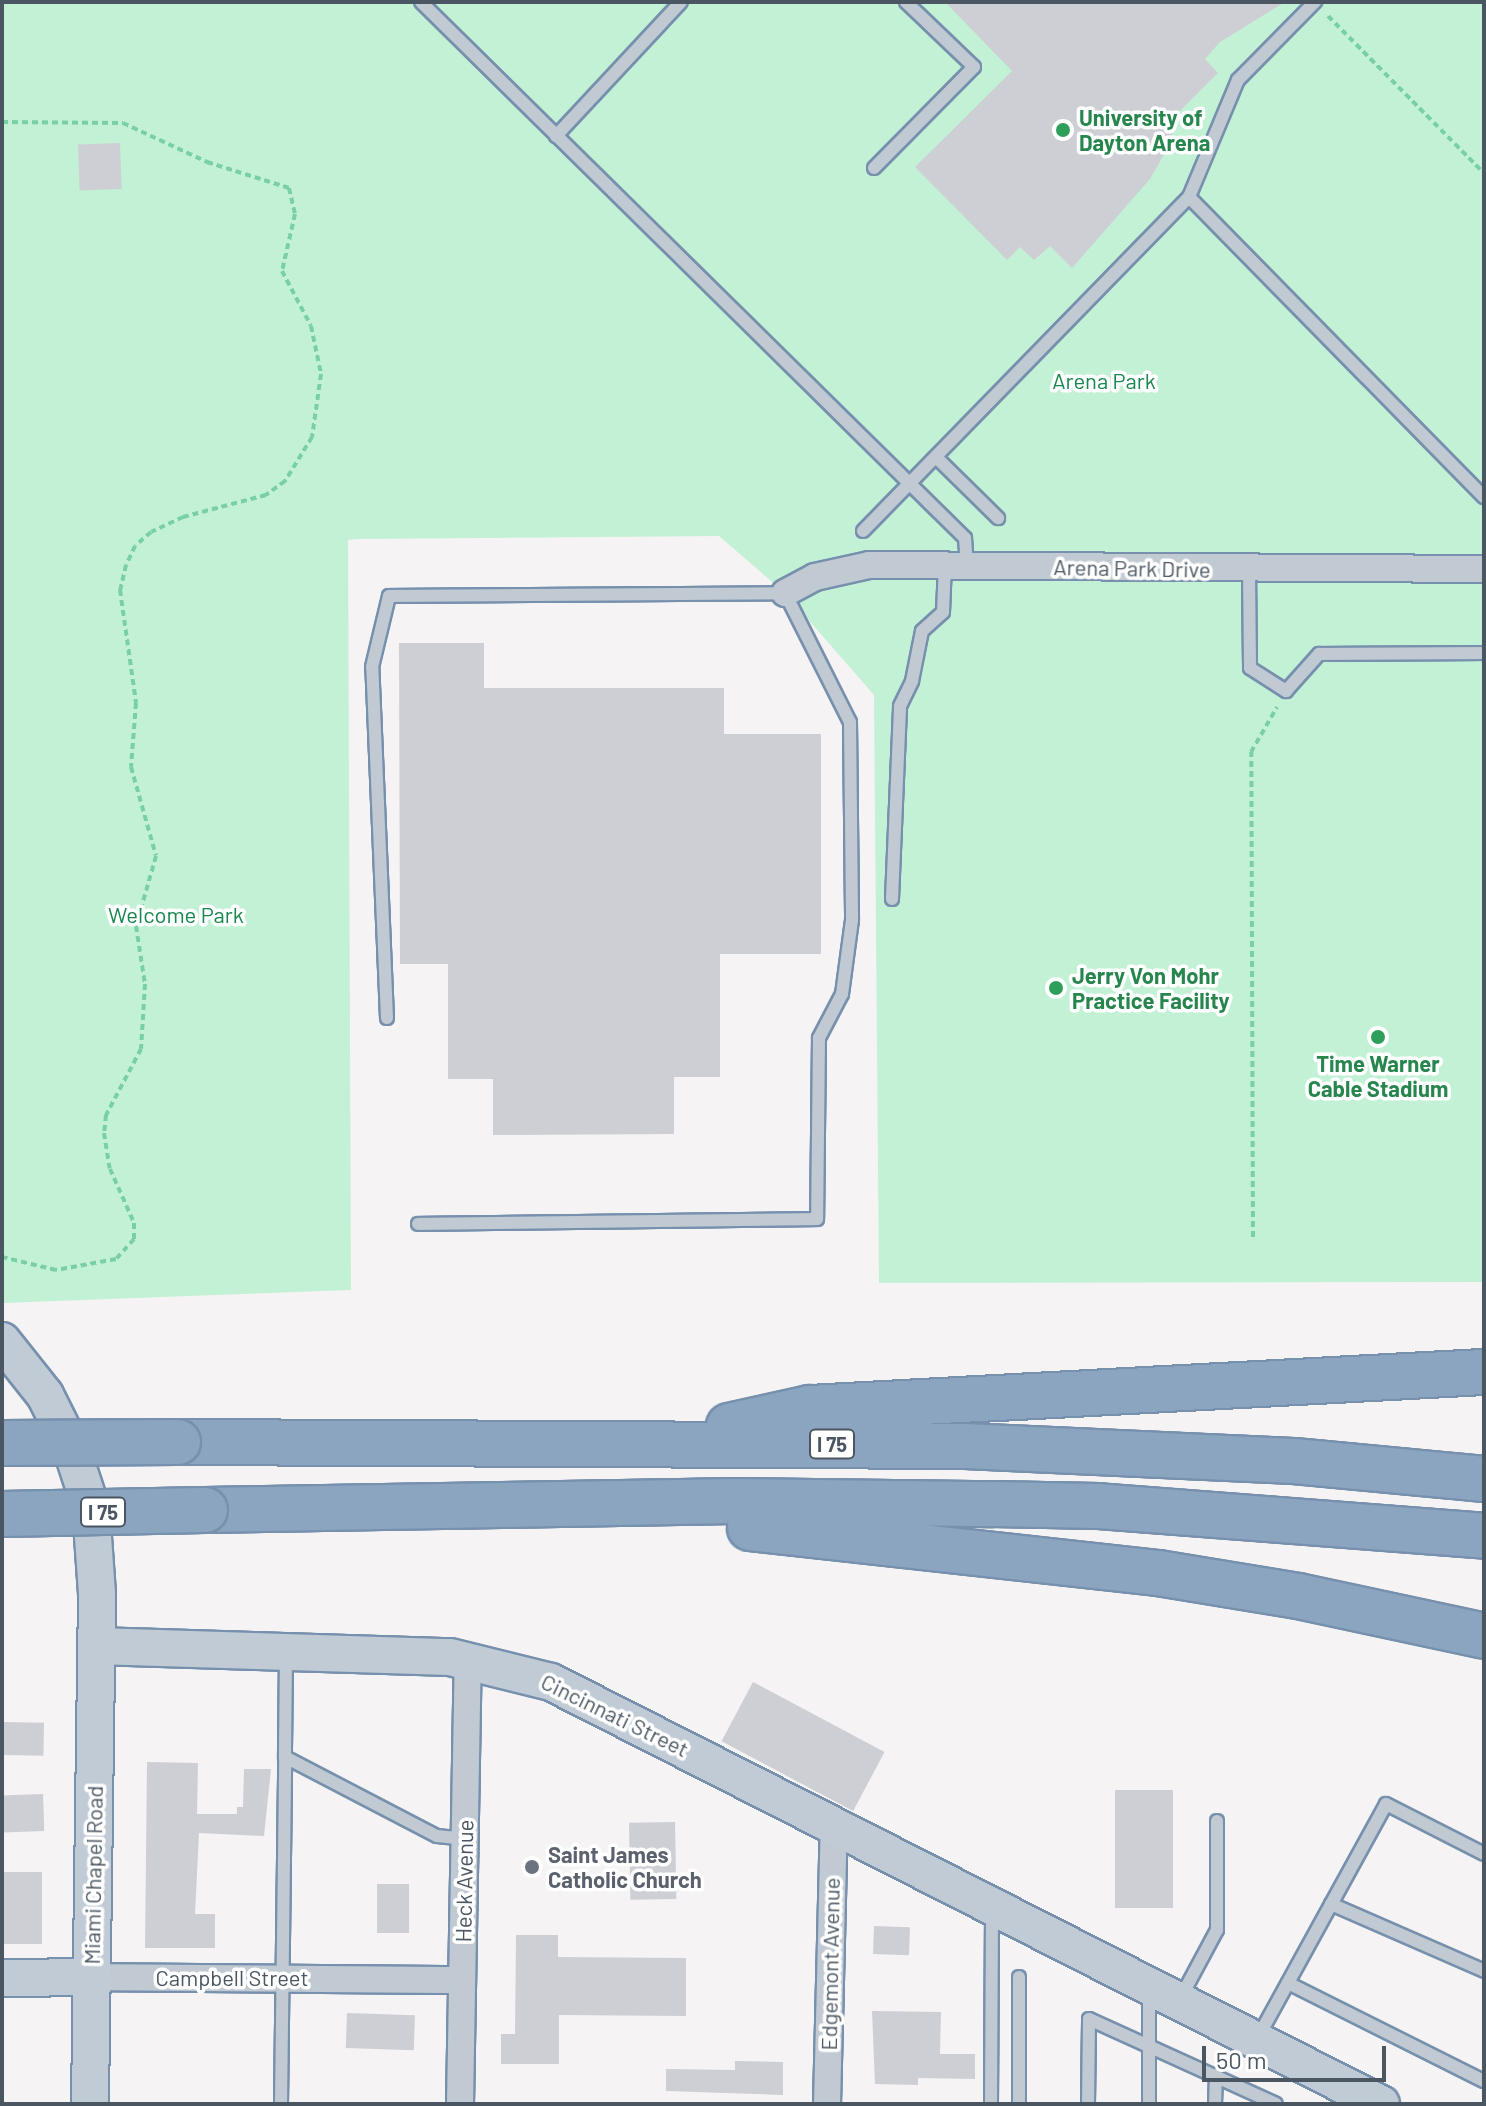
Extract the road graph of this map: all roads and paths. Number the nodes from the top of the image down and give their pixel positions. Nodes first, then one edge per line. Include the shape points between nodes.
1 (421, 2) edge
2 (681, 2) edge
3 (906, 2) edge
4 (1315, 2) edge
5 (2, 122) edge
6 (556, 136) junction
7 (874, 168) dead end
8 (1484, 173) edge
9 (1189, 197) junction
10 (939, 460) junction
11 (912, 485) junction
12 (1484, 497) edge
13 (998, 518) dead end
14 (863, 531) dead end
15 (956, 565) junction
16 (1484, 569) edge
17 (1249, 570) junction
18 (785, 593) junction
19 (1484, 653) edge
20 (1286, 691) junction
21 (892, 899) dead end
22 (387, 1018) dead end
23 (418, 1224) dead end
24 (1253, 1237) dead end
25 (2, 1257) edge
26 (2, 1341) edge
27 (1484, 1372) edge
28 (2, 1443) edge
29 (656, 1443) junction
30 (1484, 1479) edge
31 (643, 1504) junction
32 (2, 1514) edge
33 (1484, 1536) edge
34 (1484, 1636) edge
35 (96, 1646) junction
36 (286, 1652) junction
37 (468, 1659) junction
38 (285, 1757) junction
39 (1217, 1821) dead end
40 (834, 1824) junction
41 (464, 1839) junction
42 (1484, 1854) edge
43 (1331, 1904) junction
44 (992, 1910) junction
45 (1484, 1971) edge
46 (91, 1977) junction
47 (1019, 1977) dead end
48 (2, 1978) edge
49 (282, 1978) junction
50 (462, 1980) junction
51 (1288, 1983) junction
52 (1163, 1996) junction
53 (1149, 2042) junction
54 (1256, 2042) junction
55 (1216, 2075) junction
56 (1484, 2081) edge
57 (1365, 2100) edge
58 (90, 2104) edge
59 (281, 2104) edge
60 (460, 2104) edge
61 (827, 2104) edge
62 (991, 2104) edge
63 (1019, 2104) edge
64 (1088, 2104) edge
65 (1149, 2104) edge
66 (1215, 2104) edge
67 (1276, 2104) edge

1 - 6 lane
2 - 6 lane
3 - 7 lane via 974,67
4 - 8 path
4 - 9 lane via 1238,80
5 - 25 path via 123,123 207,162 289,188 295,214 282,271 311,326 321,374 312,437 285,481 266,495 183,517 151,532 135,546 126,565 120,590 136,703 131,767 156,856 136,926 145,984 141,1049 106,1115 104,1133 110,1169 134,1223 134,1239 116,1259 56,1270
6 - 11 lane
9 - 10 lane
9 - 12 lane
10 - 11 lane
10 - 13 lane
11 - 14 lane
11 - 15 lane via 965,538
15 - 17 street, Arena Park Drive
15 - 18 street, Arena Park Drive via 869,565 815,577
15 - 21 lane via 943,612 922,631 895,739
16 - 17 street, Arena Park Drive
17 - 20 lane via 1250,668
18 - 22 lane via 389,596 372,667
18 - 23 lane via 850,722 852,920 842,994 819,1038 817,1219
19 - 20 lane via 1319,654
20 - 24 path via 1251,752
26 - 35 street via 45,1395 71,1447 91,1508
27 - 29 highway via 810,1408
28 - 29 highway, I 75, bridge
29 - 30 highway, I 75 via 1149,1453
31 - 32 highway, I 75, bridge
31 - 33 highway, I 75 via 1098,1506
31 - 34 highway via 755,1529 885,1539 1158,1573
35 - 36 street, Cincinnati Street
35 - 46 street, Miami Chapel Road
36 - 37 street, Cincinnati Street
36 - 38 lane
37 - 40 street, Cincinnati Street via 551,1682
37 - 41 street, Heck Avenue
38 - 41 lane via 437,1836
38 - 49 lane
39 - 52 lane via 1217,1930
40 - 44 street, Cincinnati Street
40 - 61 street, Edgemont Avenue
41 - 50 street, Heck Avenue
42 - 43 lane via 1386,1804
43 - 45 lane
43 - 51 lane
44 - 52 street, Cincinnati Street
44 - 62 lane
46 - 48 street, Campbell Street
46 - 49 street, Campbell Street
46 - 58 street, Miami Chapel Road
47 - 63 lane
49 - 50 street, Campbell Street
49 - 59 lane
50 - 60 street, Heck Avenue
51 - 54 lane
51 - 56 lane
52 - 53 lane
52 - 54 street, Cincinnati Street
53 - 55 lane
53 - 64 lane via 1089,2019
53 - 65 lane
54 - 57 street, Cincinnati Street
55 - 66 lane
55 - 67 lane

